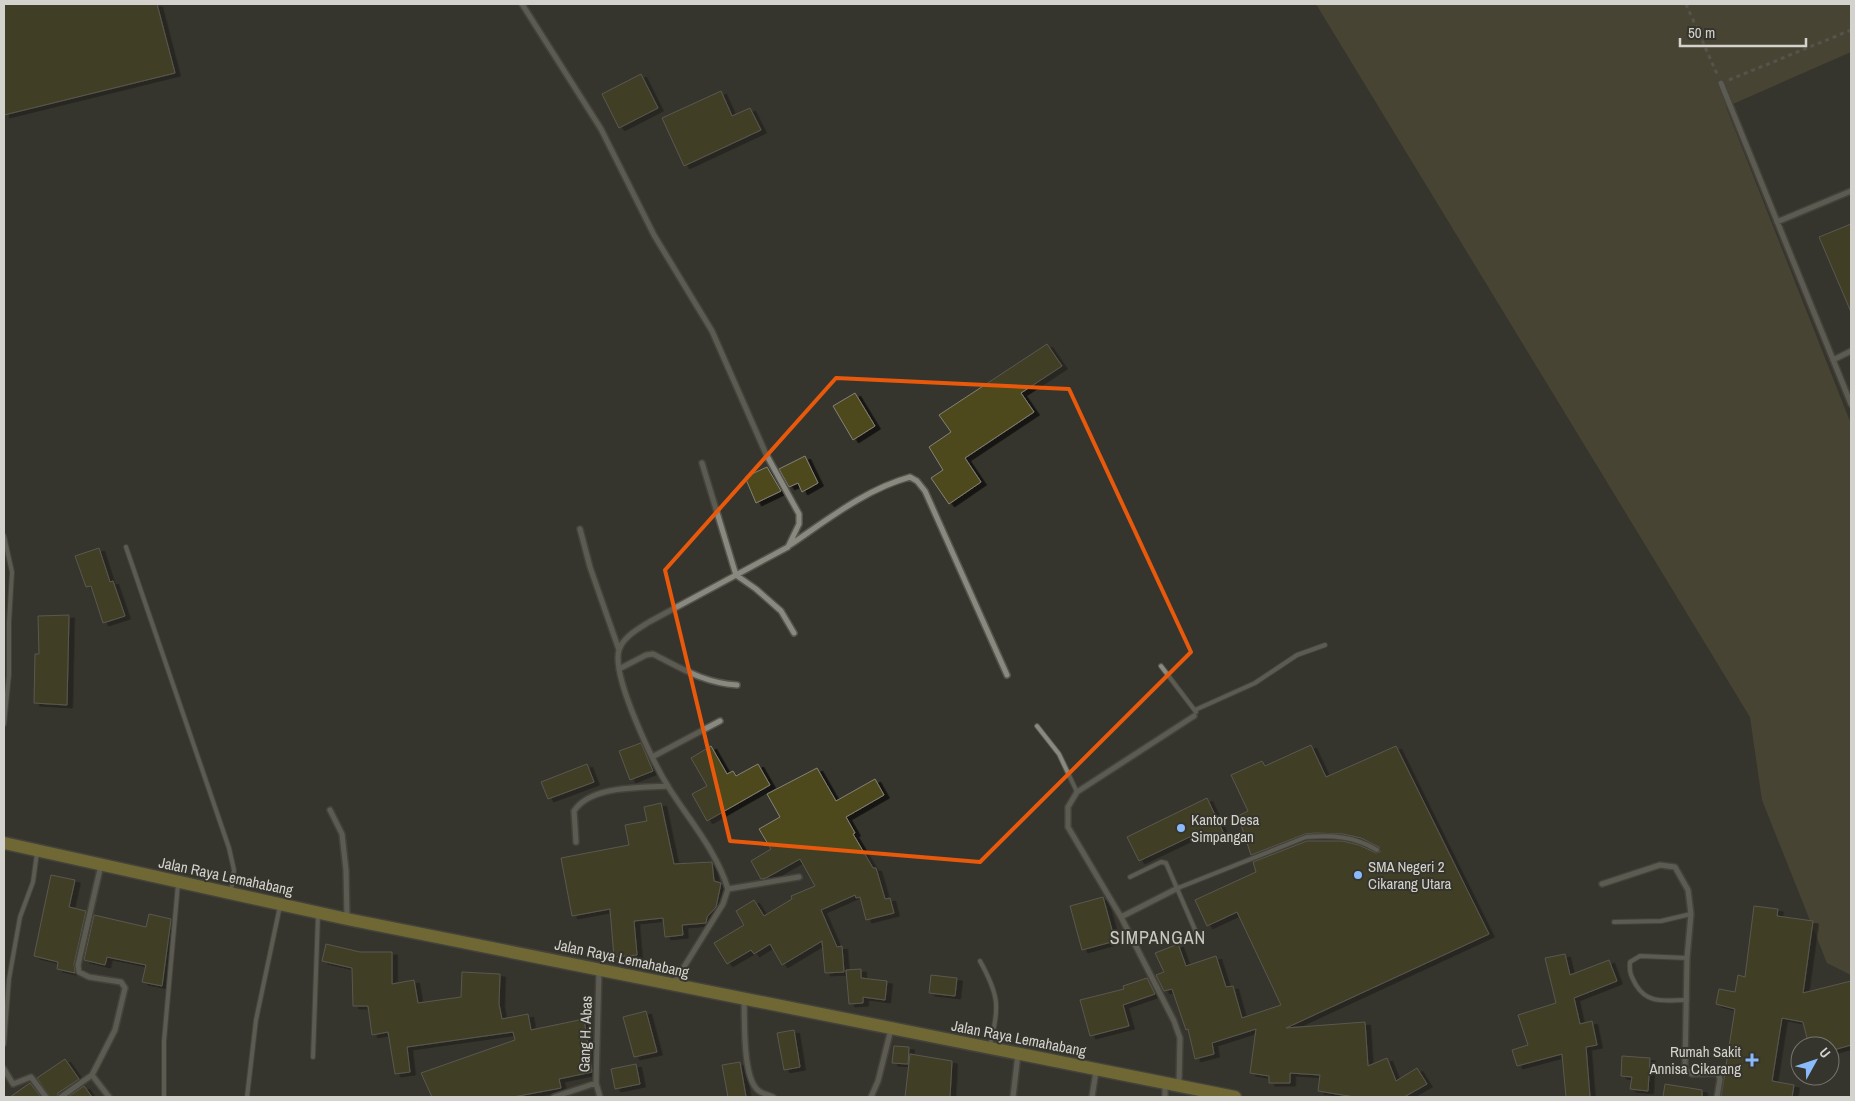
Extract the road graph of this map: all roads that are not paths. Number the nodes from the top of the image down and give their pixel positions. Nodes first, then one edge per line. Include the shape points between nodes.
1 (522, 4) edge
2 (1721, 83) road end
3 (1851, 190) edge
4 (1777, 222) junction
5 (1851, 351) edge
6 (1833, 360) junction
7 (1851, 404) edge
8 (702, 463) dead end
9 (580, 528) dead end
10 (4, 536) edge
11 (126, 547) dead end
12 (788, 547) junction
13 (736, 575) junction
14 (794, 633) dead end
15 (1325, 645) dead end
16 (620, 650) junction
17 (1161, 666) dead end
18 (619, 669) junction
19 (1007, 676) dead end
20 (737, 685) dead end
21 (1195, 713) junction
22 (720, 721) dead end
23 (4, 724) edge
24 (1037, 726) dead end
25 (654, 756) junction
26 (668, 786) junction
27 (1077, 792) junction
28 (330, 810) dead end
29 (576, 842) dead end
30 (4, 844) edge
31 (1377, 850) dead end
32 (37, 851) junction
33 (101, 865) junction
34 (799, 877) dead end
35 (1130, 877) dead end
36 (178, 882) junction
37 (1602, 884) dead end
38 (1178, 888) junction
39 (728, 889) junction
40 (231, 893) junction
41 (280, 904) junction
42 (318, 912) junction
43 (1691, 914) junction
44 (1120, 917) junction
45 (346, 919) junction
46 (1614, 922) dead end
47 (1199, 940) dead end
48 (1687, 958) junction
49 (980, 961) dead end
50 (599, 971) junction
51 (672, 985) junction
52 (744, 999) junction
53 (1687, 1000) junction
54 (891, 1029) junction
55 (4, 1044) edge
56 (990, 1048) junction
57 (1018, 1054) junction
58 (313, 1057) dead end
59 (4, 1069) edge
60 (1096, 1070) junction
61 (92, 1075) junction
62 (596, 1083) junction
63 (1165, 1084) junction
64 (1179, 1087) junction
65 (46, 1097) edge
66 (61, 1097) edge
67 (109, 1097) edge
68 (164, 1097) edge
69 (247, 1097) edge
70 (554, 1097) edge
71 (600, 1097) edge
72 (773, 1097) edge
73 (871, 1097) edge
74 (1013, 1097) edge
75 (1092, 1097) edge
76 (1165, 1097) edge
77 (1235, 1097) edge
78 (1717, 1097) edge

1 - 12 street via 601,129 654,234 712,331 762,446 799,514 799,524
2 - 4 street
3 - 4 street
4 - 6 street
5 - 6 street
6 - 7 street
8 - 13 street
9 - 16 street via 590,567
10 - 23 lane via 12,572
11 - 40 lane via 229,848 234,870
12 - 13 street
12 - 19 street via 886,485 910,478 917,481 925,491
13 - 14 street via 781,611
13 - 16 street via 649,622 629,636
15 - 21 lane via 1297,655 1255,683
16 - 18 street
17 - 21 lane
18 - 20 street via 654,654 696,676 719,684
18 - 25 street via 635,719
21 - 27 street
22 - 25 street
24 - 27 lane via 1059,754
25 - 26 street
26 - 29 street via 611,790 584,801 574,811
26 - 39 street via 719,862
27 - 44 street via 1068,807 1068,827
28 - 45 street via 342,834
30 - 32 main road, Jalan Raya Lemahabang
31 - 38 lane via 1346,837 1306,837
32 - 33 main road, Jalan Raya Lemahabang
32 - 55 lane via 32,882 20,917 9,979
33 - 36 main road, Jalan Raya Lemahabang
33 - 61 street via 79,972 120,982 125,988 115,1030
34 - 39 street
35 - 38 lane via 1164,862
36 - 40 main road, Jalan Raya Lemahabang
36 - 68 lane via 164,1041
37 - 43 street via 1668,864 1676,868 1684,879
38 - 44 street
38 - 47 lane
39 - 51 street via 723,904
40 - 41 main road, Jalan Raya Lemahabang
41 - 42 main road, Jalan Raya Lemahabang
41 - 69 lane via 256,1020
42 - 45 main road, Jalan Raya Lemahabang
42 - 58 lane
43 - 46 lane via 1661,921
43 - 48 street
44 - 64 street via 1164,998 1180,1038
45 - 50 main road, Jalan Raya Lemahabang
48 - 53 street
48 - 53 lane via 1640,956 1630,962 1629,973 1642,995 1652,1000
49 - 56 lane via 997,998
50 - 51 main road, Jalan Raya Lemahabang
50 - 62 street, Gang H. Abas
51 - 52 main road, Jalan Raya Lemahabang
52 - 54 main road, Jalan Raya Lemahabang
52 - 72 street via 750,1077 758,1091
53 - 78 street via 1685,1069 1692,1074 1718,1073
54 - 56 main road, Jalan Raya Lemahabang
54 - 73 street
56 - 57 main road, Jalan Raya Lemahabang
57 - 60 main road, Jalan Raya Lemahabang
57 - 74 street
59 - 65 street via 13,1084 31,1077
60 - 63 main road, Jalan Raya Lemahabang
60 - 75 street
61 - 66 street
61 - 67 street
62 - 70 street
62 - 71 street, Gang H. Abas
63 - 64 main road, Jalan Raya Lemahabang
63 - 76 street
64 - 77 main road, Jalan Raya Lemahabang

